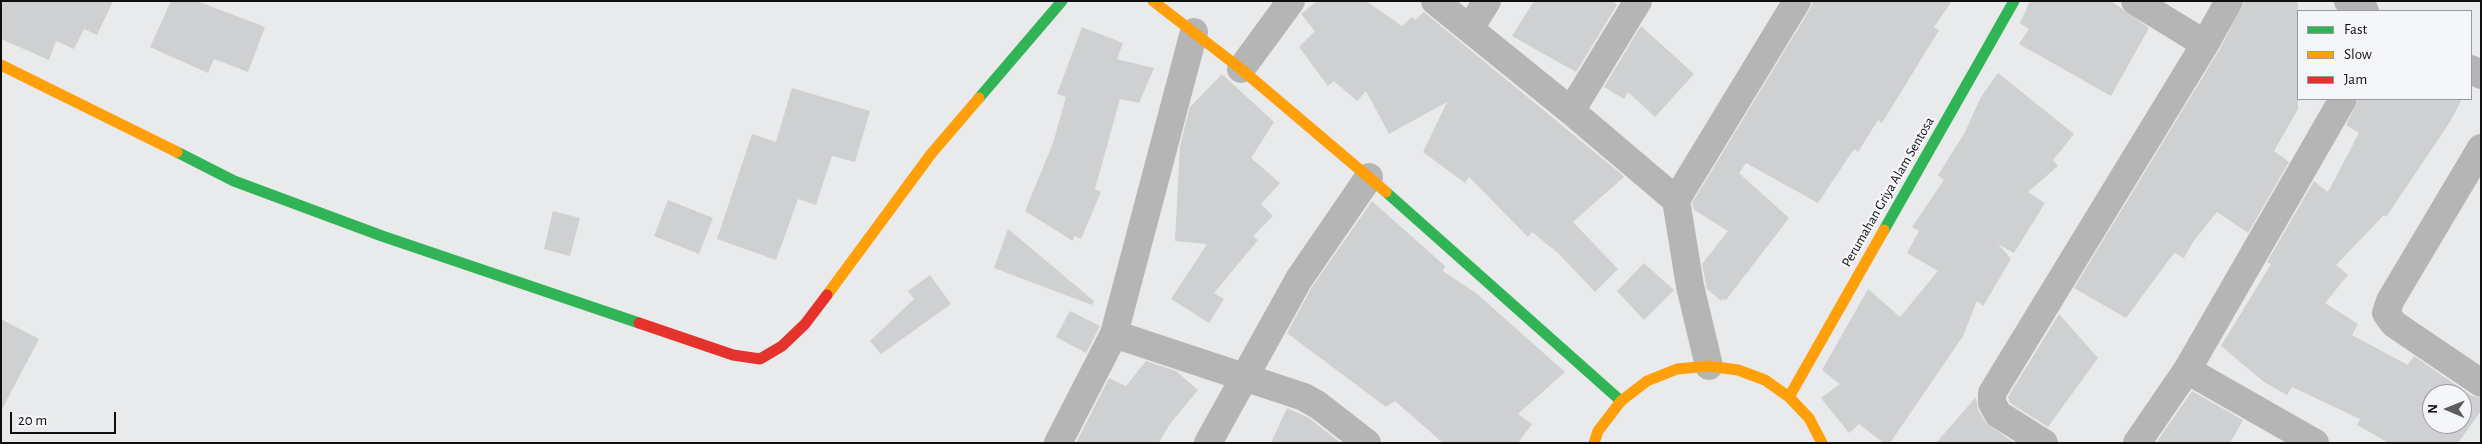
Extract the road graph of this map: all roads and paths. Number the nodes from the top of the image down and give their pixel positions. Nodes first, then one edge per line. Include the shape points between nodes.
1 (1062, 1) edge
2 (1153, 1) edge
3 (1292, 1) edge
4 (1435, 1) edge
5 (1487, 1) edge
6 (1638, 1) edge
7 (1797, 1) edge
8 (2014, 1) edge
9 (2135, 1) edge
10 (2229, 1) edge
11 (2348, 1) edge
12 (2363, 10) edge
13 (1470, 28) junction
14 (1194, 32) junction
15 (2205, 44) junction
16 (1, 65) edge
17 (1241, 69) junction
18 (2342, 100) edge
19 (1571, 111) junction
20 (2481, 148) edge
21 (1369, 177) junction
22 (1676, 200) junction
23 (1114, 334) junction
24 (1709, 366) junction
25 (2187, 370) junction
26 (1246, 377) junction
27 (2481, 383) edge
28 (1789, 397) junction
29 (1621, 401) junction
30 (1365, 442) edge
31 (1058, 443) edge
32 (1208, 443) edge
33 (1594, 443) edge
34 (1822, 443) edge
35 (2044, 443) edge
36 (2137, 443) edge
37 (2315, 443) edge

1 - 16 street via 931,154 806,324 782,346 760,359 733,355 382,236 234,181
2 - 14 street
3 - 17 street
4 - 13 street
5 - 13 street
6 - 19 street
7 - 22 street
8 - 28 street, Perumahan Griya Alam Sentosa
9 - 15 street
10 - 15 street
11 - 12 street
13 - 19 street
14 - 17 street
14 - 23 street
15 - 35 street via 1992,393 1992,403 1998,414
17 - 21 street
18 - 25 street
19 - 22 street
20 - 27 street via 2386,312 2394,324
21 - 26 street via 1299,279
21 - 29 street
22 - 24 street via 1690,286
23 - 26 street
23 - 31 street
24 - 28 street via 1738,370 1765,380
24 - 29 street via 1677,370 1647,381
25 - 36 street
25 - 37 street
26 - 30 street via 1304,397
26 - 32 street
28 - 34 street via 1809,418
29 - 33 street via 1598,431

